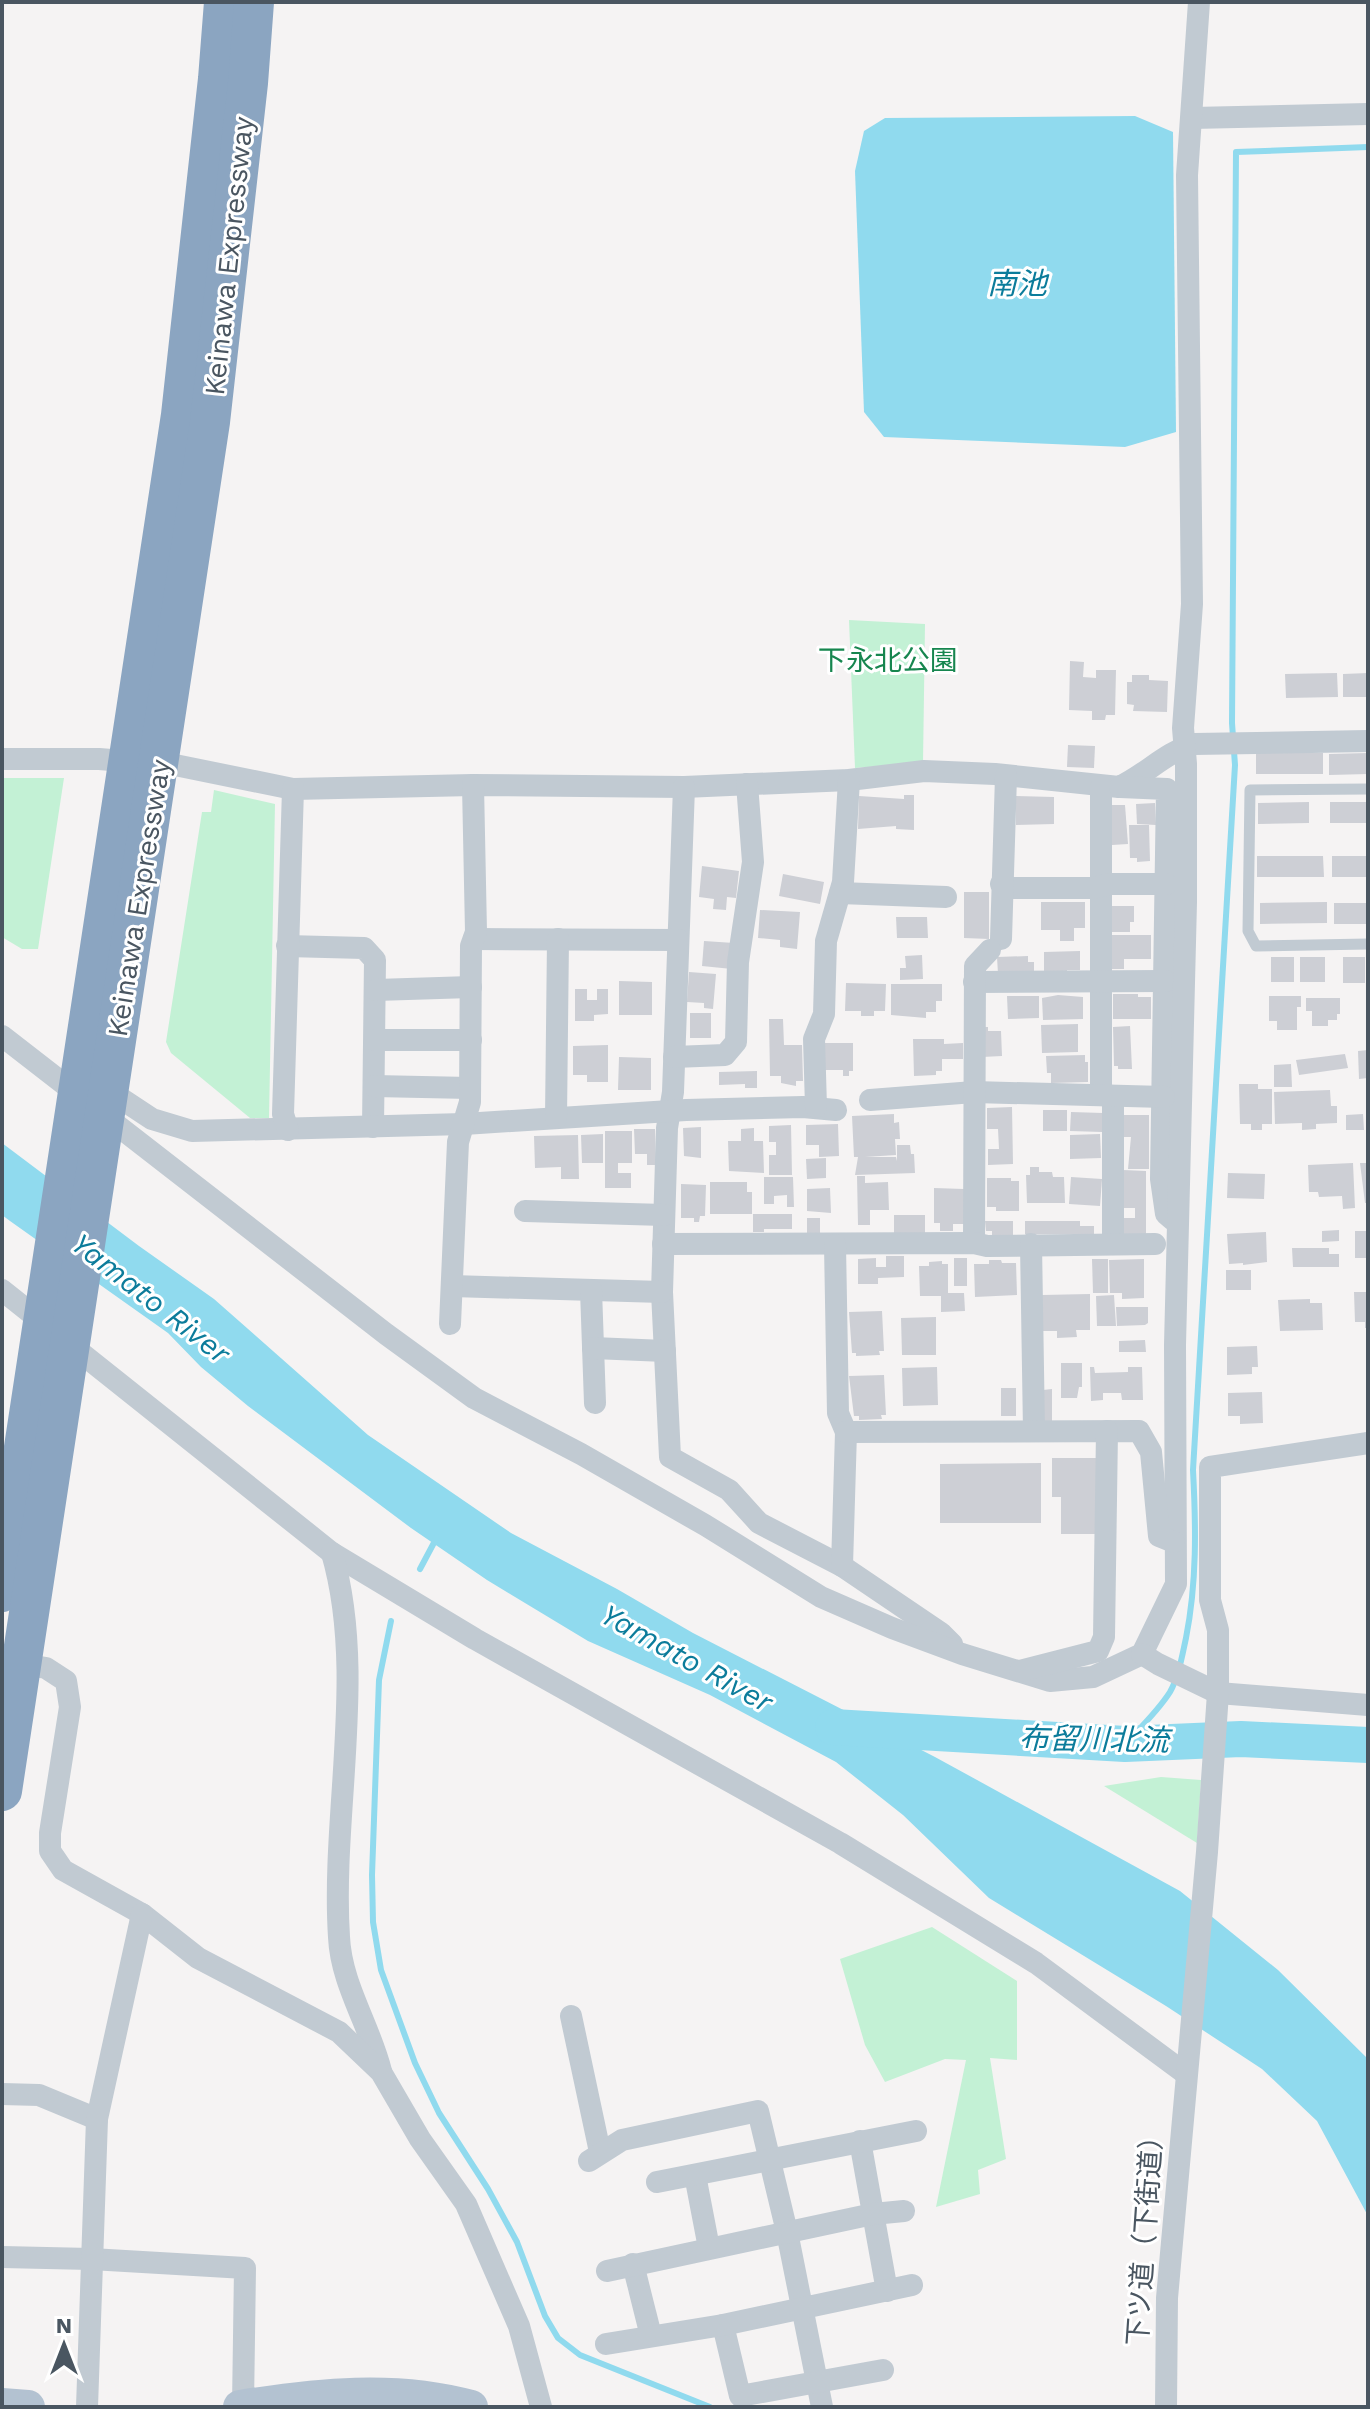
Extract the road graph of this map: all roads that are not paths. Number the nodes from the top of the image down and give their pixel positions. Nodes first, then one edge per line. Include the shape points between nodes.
1 (224, 2) edge
2 (254, 2) edge
3 (1199, 2) edge
4 (1368, 114) edge
5 (1192, 118) junction
6 (1368, 741) edge
7 (1176, 752) junction
8 (2, 759) edge
9 (1006, 776) junction
10 (849, 780) junction
11 (747, 784) junction
12 (473, 785) junction
13 (684, 787) junction
14 (1110, 787) junction
15 (293, 789) junction
16 (1167, 789) junction
17 (1368, 789) edge
18 (1001, 884) junction
19 (1166, 884) junction
20 (1101, 886) junction
21 (840, 893) junction
22 (946, 897) dead end
23 (474, 939) junction
24 (558, 939) junction
25 (678, 940) junction
26 (1368, 944) edge
27 (287, 946) junction
28 (1101, 981) junction
29 (1165, 981) junction
30 (974, 982) junction
31 (471, 987) junction
32 (376, 990) junction
33 (2, 1036) edge
34 (375, 1040) junction
35 (471, 1040) junction
36 (674, 1057) junction
37 (42, 1065) junction
38 (374, 1086) junction
39 (470, 1088) junction
40 (974, 1092) junction
41 (1107, 1095) junction
42 (1164, 1097) junction
43 (870, 1100) dead end
44 (669, 1111) junction
45 (556, 1118) junction
46 (464, 1124) junction
47 (373, 1127) junction
48 (288, 1130) junction
49 (525, 1211) dead end
50 (664, 1215) junction
51 (1178, 1223) junction
52 (974, 1243) junction
53 (663, 1244) junction
54 (1031, 1244) junction
55 (1113, 1244) junction
56 (1155, 1244) dead end
57 (835, 1245) junction
58 (452, 1286) junction
59 (2, 1290) edge
60 (591, 1290) junction
61 (662, 1292) junction
62 (450, 1324) dead end
63 (593, 1348) junction
64 (665, 1351) junction
65 (595, 1403) dead end
66 (1034, 1431) junction
67 (1107, 1431) junction
68 (846, 1432) junction
69 (1368, 1443) edge
70 (1174, 1542) junction
71 (332, 1553) junction
72 (842, 1566) junction
73 (1178, 1585) junction
74 (2, 1592) edge
75 (1208, 1599) junction
76 (962, 1654) junction
77 (1150, 1659) junction
78 (2, 1661) edge
79 (1020, 1671) junction
80 (1217, 1700) junction
81 (1368, 1705) edge
82 (2, 1791) edge
83 (142, 1914) junction
84 (571, 2016) dead end
85 (1187, 2070) junction
86 (381, 2072) junction
87 (2, 2094) edge
88 (97, 2119) junction
89 (916, 2131) dead end
90 (860, 2141) junction
91 (770, 2159) junction
92 (695, 2175) junction
93 (657, 2182) dead end
94 (904, 2211) dead end
95 (873, 2214) junction
96 (787, 2232) junction
97 (709, 2248) junction
98 (2, 2257) edge
99 (91, 2259) junction
100 (633, 2264) junction
101 (607, 2271) dead end
102 (912, 2285) dead end
103 (887, 2291) junction
104 (802, 2308) junction
105 (723, 2325) junction
106 (651, 2336) junction
107 (606, 2344) dead end
108 (883, 2370) dead end
109 (817, 2382) junction
110 (2, 2405) edge
111 (256, 2406) edge
112 (28, 2407) edge
113 (87, 2407) edge
114 (471, 2407) edge
115 (541, 2407) edge
116 (822, 2407) edge
117 (1166, 2407) edge

1 - 74 highway, Keinawa Expressway via 181,415
2 - 82 highway, Keinawa Expressway via 210,422
3 - 5 street
4 - 5 street
5 - 7 street via 1187,175 1192,604
6 - 7 street via 1194,744
7 - 14 street via 1136,779
7 - 16 street
7 - 51 street via 1186,764
8 - 15 street via 175,765
9 - 10 street via 924,771
9 - 14 street
9 - 18 street
10 - 11 street
10 - 21 street
11 - 13 street
11 - 36 street via 753,862 738,962 736,1042 725,1055
12 - 13 street
12 - 15 street
12 - 23 street
13 - 25 street
14 - 16 street
14 - 20 street
15 - 27 street
16 - 19 street
17 - 26 lane via 1250,790 1248,931 1256,946
18 - 20 street
18 - 30 street via 995,944 975,966
19 - 20 street
19 - 29 street
20 - 28 street
21 - 22 street
21 - 44 street via 826,941 824,1014 814,1039 826,1109
23 - 24 street
23 - 31 street
24 - 25 street
24 - 45 street
25 - 36 street
27 - 32 street via 364,948 375,960
27 - 48 street via 283,1114
28 - 29 street
28 - 30 street
28 - 41 street via 1101,1089
29 - 42 street
30 - 40 street
31 - 32 street
31 - 35 street
32 - 34 street
33 - 37 street
34 - 35 street
34 - 38 street
35 - 39 street
36 - 44 street
37 - 48 street via 77,1069 152,1119 192,1131
37 - 76 street via 474,1398 663,1501 821,1597
38 - 39 street
38 - 47 street
39 - 46 street
40 - 41 street
40 - 43 street
40 - 52 street
41 - 42 street
41 - 55 street via 1113,1102
42 - 51 street via 1161,1179 1166,1214
44 - 45 street
44 - 50 street
45 - 46 street
46 - 47 street
46 - 58 street via 458,1142
47 - 48 street
49 - 50 street
50 - 53 street
51 - 70 street
52 - 54 street
52 - 57 street
53 - 57 street
53 - 61 street
54 - 55 street
54 - 66 street
55 - 56 street
57 - 68 street via 838,1413
58 - 60 street
58 - 62 street
59 - 71 street
60 - 61 street
60 - 63 street
61 - 64 street
63 - 64 street
63 - 65 street
64 - 72 street via 670,1457 729,1490 759,1523
66 - 67 street
66 - 68 street
67 - 70 street via 1139,1431 1151,1452 1159,1536
67 - 79 street via 1104,1637 1098,1651
68 - 72 street
69 - 75 street, 下ツ道（下街道） via 1210,1467
70 - 73 street
71 - 85 street via 840,1843 1036,1963
71 - 86 street via 343,1591 347,1671 339,1941 352,1995
72 - 76 street via 941,1633
73 - 75 street
73 - 77 street
75 - 80 street, 下ツ道（下街道） via 1218,1630
76 - 79 street
77 - 79 street via 1093,1677 1050,1681
77 - 80 street via 1186,1676
78 - 83 street via 46,1668 66,1681 70,1707 50,1851 63,1870
80 - 81 street
80 - 85 street, 下ツ道（下街道）
83 - 86 street via 198,1958 339,2032
83 - 88 street
84 - 91 street via 594,2156 622,2140 758,2111
85 - 117 street, 下ツ道（下街道） via 1167,2298
86 - 115 street via 466,2204 519,2326
87 - 88 street via 39,2095
88 - 99 street
89 - 90 street
90 - 91 street
90 - 95 street
91 - 92 street
91 - 96 street
92 - 93 street
92 - 97 street
94 - 95 street
95 - 96 street
95 - 103 street
96 - 97 street
96 - 104 street
97 - 100 street
98 - 99 street
99 - 111 street via 245,2268
99 - 113 street
100 - 101 street
100 - 106 street
102 - 103 street
103 - 104 street
104 - 105 street
104 - 109 street
105 - 106 street
105 - 109 street via 740,2396
106 - 107 street
108 - 109 street
109 - 116 street
110 - 112 main road
111 - 114 main road via 319,2396 387,2394

